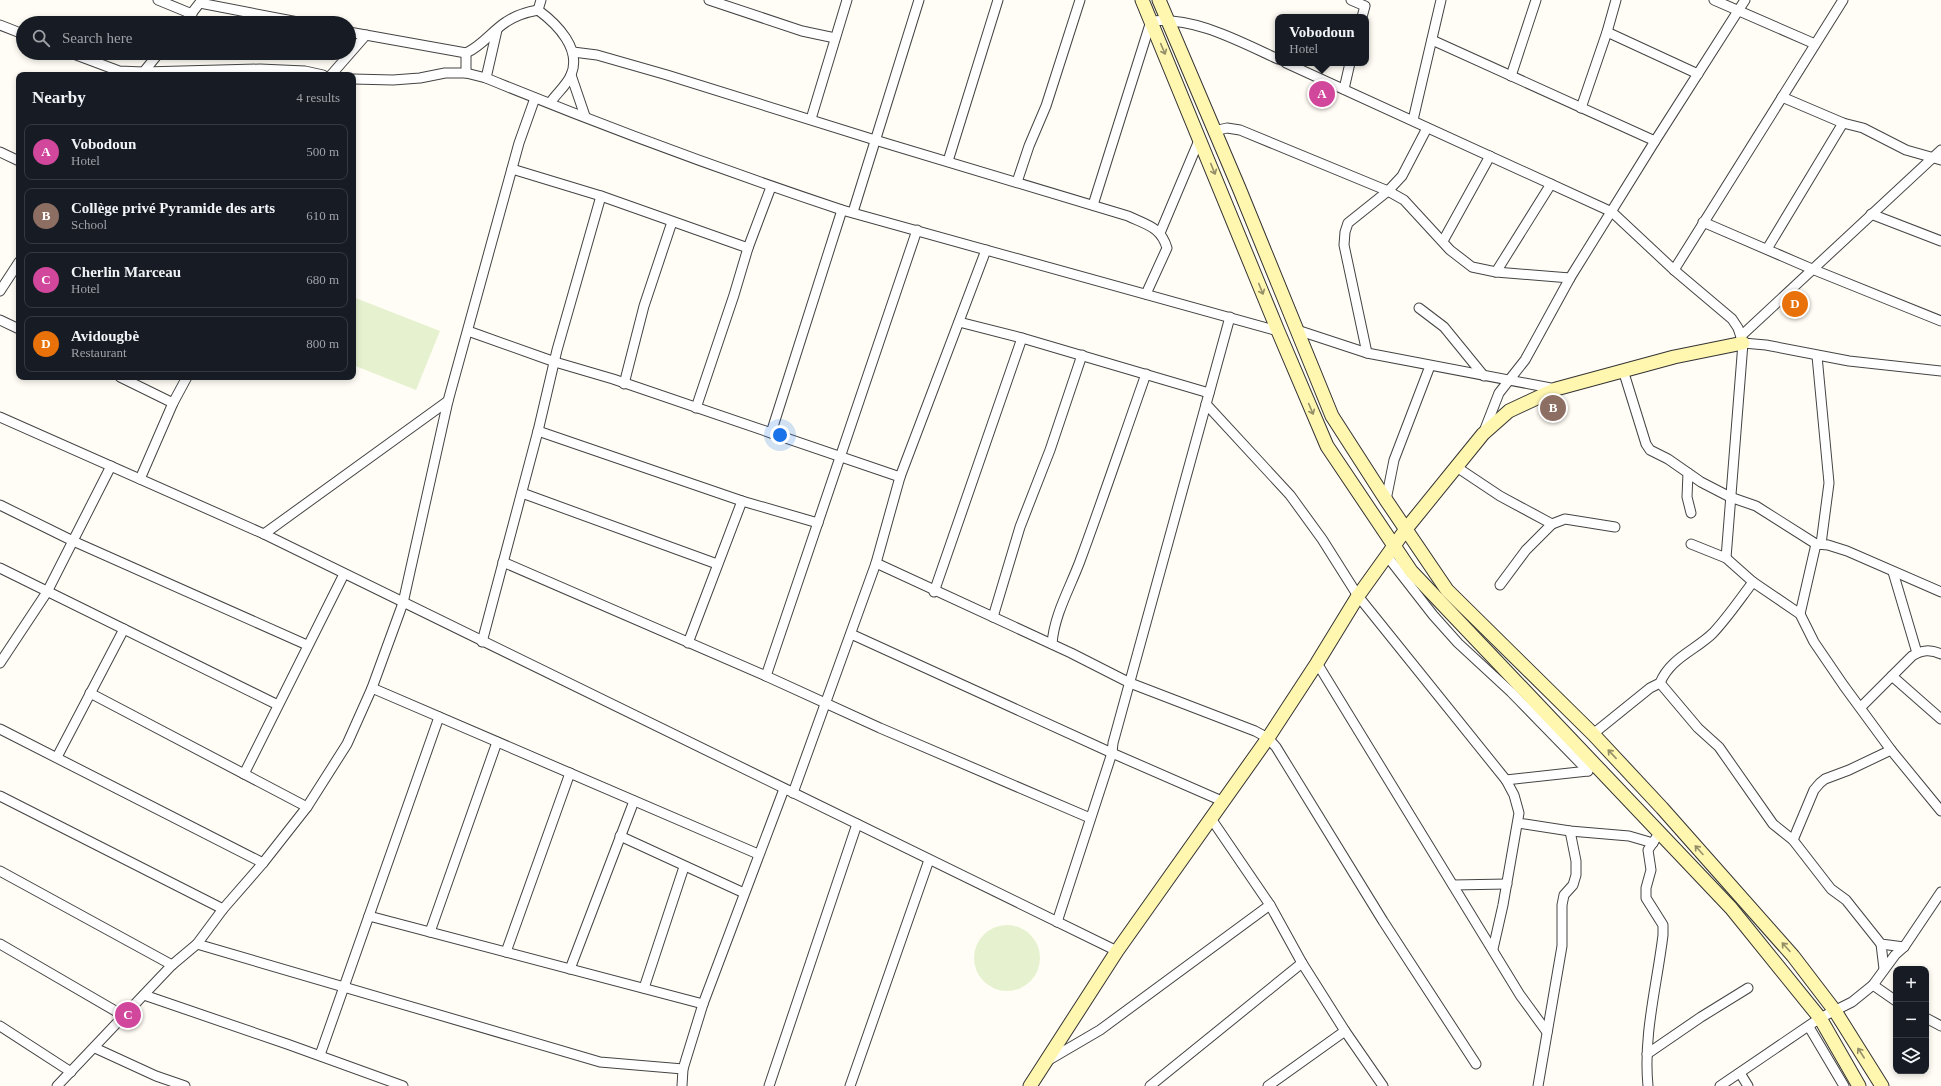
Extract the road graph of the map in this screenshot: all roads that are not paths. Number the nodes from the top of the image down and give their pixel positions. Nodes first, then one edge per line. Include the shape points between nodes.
1 (158, 0) edge
2 (541, 0) edge
3 (710, 0) edge
4 (847, 0) edge
5 (919, 0) edge
6 (998, 0) edge
7 (1080, 0) edge
8 (1142, 0) edge
9 (1159, 0) edge
10 (1351, 0) edge
11 (1441, 0) edge
12 (1536, 0) edge
13 (1616, 0) edge
14 (1714, 0) edge
15 (1745, 0) edge
16 (1843, 0) edge
17 (201, 2) edge
18 (1365, 3) edge
19 (538, 10) junction
20 (1739, 12) junction
21 (192, 14) joint
22 (1363, 14) edge
23 (268, 16) edge
24 (1167, 20) junction
25 (1151, 21) junction
26 (0, 25) edge
27 (497, 30) junction
28 (16, 31) edge
29 (1607, 32) junction
30 (356, 33) edge
31 (366, 35) junction
32 (835, 38) junction
33 (1432, 40) junction
34 (1815, 44) junction
35 (356, 46) edge
36 (574, 52) junction
37 (466, 53) junction
38 (1275, 58) edge
39 (89, 60) edge
40 (153, 60) edge
41 (344, 60) edge
42 (1293, 66) edge
43 (1349, 66) edge
44 (127, 72) edge
45 (144, 72) edge
46 (189, 72) edge
47 (310, 72) edge
48 (334, 72) edge
49 (466, 73) junction
50 (1698, 74) junction
51 (571, 75) junction
52 (1511, 76) junction
53 (486, 78) junction
54 (356, 79) edge
55 (1344, 89) junction
56 (1782, 97) junction
57 (535, 98) junction
58 (550, 103) junction
59 (1582, 108) junction
60 (585, 116) junction
61 (811, 119) junction
62 (1413, 120) junction
63 (1843, 123) junction
64 (1427, 128) junction
65 (1214, 131) junction
66 (1200, 138) junction
67 (875, 140) junction
68 (1655, 141) junction
69 (1941, 150) edge
70 (0, 152) edge
71 (1490, 156) junction
72 (1937, 158) edge
73 (16, 160) edge
74 (948, 161) junction
75 (512, 169) junction
76 (1017, 182) junction
77 (1551, 184) junction
78 (771, 187) junction
79 (1388, 191) junction
80 (601, 196) junction
81 (1093, 205) junction
82 (842, 210) junction
83 (853, 212) junction
84 (1612, 212) junction
85 (1871, 214) junction
86 (672, 222) junction
87 (1703, 222) junction
88 (917, 230) junction
89 (1160, 233) junction
90 (1941, 241) edge
91 (1443, 242) junction
92 (748, 248) junction
93 (986, 250) junction
94 (1767, 250) junction
95 (16, 265) edge
96 (1812, 269) junction
97 (1674, 270) junction
98 (1496, 272) junction
99 (4, 276) edge
100 (1570, 278) junction
101 (0, 291) edge
102 (1146, 294) junction
103 (1420, 308) dead end
104 (1230, 317) junction
105 (0, 320) edge
106 (1941, 321) edge
107 (960, 322) junction
108 (16, 328) edge
109 (1297, 330) junction
110 (468, 331) junction
111 (1278, 331) junction
112 (1022, 338) junction
113 (1742, 339) junction
114 (1367, 353) junction
115 (1082, 356) junction
116 (1817, 356) junction
117 (555, 362) junction
118 (1430, 366) junction
119 (1623, 370) junction
120 (1941, 371) edge
121 (1146, 374) junction
122 (1484, 376) junction
123 (126, 380) edge
124 (186, 380) edge
125 (1509, 381) junction
126 (624, 384) junction
127 (1556, 389) junction
128 (1209, 393) junction
129 (448, 401) junction
130 (174, 403) junction
131 (1206, 404) junction
132 (696, 408) junction
133 (0, 417) edge
134 (538, 430) junction
135 (771, 433) junction
136 (1483, 434) junction
137 (840, 458) junction
138 (111, 466) junction
139 (1455, 466) junction
140 (1688, 473) junction
141 (900, 477) junction
142 (140, 479) junction
143 (522, 493) junction
144 (1730, 497) junction
145 (1386, 500) junction
146 (742, 501) junction
147 (0, 505) edge
148 (1691, 513) dead end
149 (818, 523) junction
150 (1552, 524) junction
151 (1614, 527) dead end
152 (1406, 529) junction
153 (264, 534) junction
154 (73, 541) junction
155 (1691, 544) dead end
156 (1818, 544) junction
157 (1391, 551) junction
158 (1726, 558) junction
159 (503, 562) junction
160 (717, 564) junction
161 (876, 564) junction
162 (0, 568) edge
163 (1893, 572) junction
164 (344, 574) junction
165 (1753, 582) junction
166 (1500, 585) dead end
167 (47, 592) junction
168 (934, 592) junction
169 (1941, 592) edge
170 (1358, 596) junction
171 (403, 603) junction
172 (1800, 614) junction
173 (993, 617) junction
174 (124, 628) junction
175 (851, 634) junction
176 (482, 642) junction
177 (688, 643) junction
178 (1052, 644) junction
179 (307, 645) junction
180 (1917, 653) junction
181 (1941, 654) edge
182 (0, 663) edge
183 (1317, 663) junction
184 (766, 676) junction
185 (1892, 676) junction
186 (1130, 683) junction
187 (1660, 683) junction
188 (372, 688) junction
189 (90, 693) junction
190 (825, 704) junction
191 (278, 705) junction
192 (1860, 707) junction
193 (439, 717) junction
194 (1941, 719) edge
195 (0, 729) edge
196 (1593, 734) junction
197 (1268, 738) junction
198 (497, 742) junction
199 (1891, 750) junction
200 (1112, 753) junction
201 (57, 757) junction
202 (570, 773) junction
203 (244, 774) junction
204 (1506, 780) junction
205 (784, 788) junction
206 (793, 793) junction
207 (0, 796) edge
208 (634, 800) junction
209 (1222, 801) junction
210 (307, 807) junction
211 (1941, 811) edge
212 (1090, 818) junction
213 (1210, 818) junction
214 (1518, 823) junction
215 (858, 824) junction
216 (1570, 831) junction
217 (1660, 832) junction
218 (620, 836) junction
219 (1793, 840) junction
220 (1653, 843) junction
221 (758, 854) junction
222 (929, 860) junction
223 (263, 863) junction
224 (684, 867) junction
225 (0, 871) edge
226 (1507, 884) junction
227 (1453, 885) junction
228 (1941, 892) edge
229 (744, 893) junction
230 (1270, 905) junction
231 (223, 909) junction
232 (369, 916) junction
233 (1057, 922) junction
234 (430, 932) junction
235 (0, 944) edge
236 (197, 944) junction
237 (1881, 944) junction
238 (1904, 947) junction
239 (1493, 949) junction
240 (1117, 951) junction
241 (506, 952) junction
242 (1302, 962) junction
243 (172, 965) junction
244 (570, 969) junction
245 (1884, 969) junction
246 (1873, 985) junction
247 (344, 987) junction
248 (644, 988) junction
249 (1748, 988) dead end
250 (144, 995) junction
251 (1893, 999) edge
252 (703, 1004) junction
253 (1835, 1011) junction
254 (124, 1016) junction
255 (1820, 1018) junction
256 (1929, 1020) edge
257 (0, 1026) edge
258 (1941, 1026) edge
259 (1809, 1027) junction
260 (1345, 1031) junction
261 (1548, 1032) junction
262 (95, 1048) junction
263 (1647, 1054) junction
264 (320, 1055) junction
265 (1047, 1062) junction
266 (1476, 1064) dead end
267 (683, 1069) junction
268 (71, 1072) junction
269 (1740, 1073) junction
270 (1031, 1085) edge
271 (57, 1086) edge
272 (185, 1086) edge
273 (403, 1086) edge
274 (682, 1086) edge
275 (769, 1086) edge
276 (850, 1086) edge
277 (1150, 1086) edge
278 (1268, 1086) edge
279 (1384, 1086) edge
280 (1538, 1086) edge
281 (1648, 1086) edge
282 (1720, 1086) edge
283 (1748, 1086) edge
284 (1844, 1086) edge
285 (1859, 1086) edge
286 (1882, 1086) edge

1 - 21 street
2 - 19 street
3 - 32 street via 802,31
4 - 32 street
5 - 67 street
6 - 74 street
7 - 76 street via 1046,106
8 - 25 main road
9 - 24 main road
10 - 18 street
11 - 33 street
12 - 52 street
13 - 29 street
14 - 20 street
15 - 20 street
16 - 34 street
17 - 21 street
17 - 23 street
18 - 22 street
19 - 27 street via 515,17
19 - 36 street via 555,23
20 - 34 street
20 - 50 street
24 - 25 street
24 - 38 street via 1209,29
24 - 65 main road
25 -> 66 main road
25 - 81 street
26 - 28 street
27 - 37 street via 475,49
27 - 53 street
29 - 50 street
29 - 59 street
30 - 31 street
31 - 35 street
31 - 37 street
32 - 61 street
33 - 52 street
33 - 62 street
34 - 56 street
36 - 51 street
36 - 61 street via 667,74
37 - 49 street
39 - 44 street
40 - 45 street
41 - 48 street
42 - 55 street
43 - 55 street
46 - 47 street via 260,69
49 - 53 street
49 - 54 street via 445,73 393,80
50 - 68 street
51 - 58 street
51 - 60 street
52 - 59 street
53 - 57 street
55 - 62 street
56 - 63 street
56 - 87 street
57 - 58 street
57 - 75 street
58 - 60 street
59 - 68 street
60 - 78 street
61 - 67 street
62 - 64 street
63 - 72 street via 1866,130 1906,150
63 - 94 street
64 - 71 street
64 - 79 street via 1402,176
65 - 79 street via 1227,128 1240,130
65 - 109 main road
66 - 89 street
66 -> 111 main road
67 - 74 street
67 - 83 street
68 - 84 street
69 - 72 street
70 - 73 street
71 - 77 street
71 - 91 street
72 - 85 street
74 - 76 street
75 - 80 street
75 - 110 street
76 - 81 street
77 - 84 street
77 - 98 street
78 - 82 street
78 - 92 street
79 - 91 street via 1407,203
79 - 114 street via 1348,223 1345,232 1344,245
80 - 86 street
80 - 117 street
81 - 89 street via 1128,216
82 - 83 street
82 - 135 street
83 - 88 street
84 - 97 street
84 - 100 street
85 - 90 street
85 - 96 street
86 - 92 street
86 - 126 street via 644,306
87 - 94 street
87 - 97 street
88 - 93 street
88 - 137 street
89 - 102 street via 1166,248
91 - 98 street via 1472,267
92 - 132 street
93 - 102 street
93 - 107 street
94 - 96 street
95 - 99 street
96 - 106 street
96 - 113 street
97 - 113 street via 1736,323
98 - 100 street
99 - 101 street
100 - 125 street via 1525,360
102 - 104 street
103 - 122 street via 1444,327
104 - 111 street
104 - 128 street
105 - 108 street
107 - 112 street
107 - 141 street
109 - 114 street
109 - 145 main road via 1332,416
110 - 117 street
110 - 129 street
111 -> 157 main road via 1327,446
112 - 115 street
112 - 168 street
113 - 116 street
113 - 119 main road
113 - 144 street via 1740,392
114 - 118 street
115 - 121 street
115 - 173 street via 1020,528
116 - 120 street
116 - 156 street via 1829,483
117 - 126 street
117 - 134 street
118 - 122 street
118 - 145 street via 1394,460
119 - 127 main road
119 - 140 street via 1647,448
121 - 128 street
121 - 178 street via 1057,617
122 - 125 street
123 - 130 street
124 - 130 street
125 - 127 street
125 - 136 street via 1494,402
126 - 132 street
127 - 136 main road via 1509,411
128 - 131 street
129 - 153 street
129 - 171 street
130 - 142 street
131 - 170 street via 1290,496 1322,539
131 - 186 street
132 - 135 street
133 - 138 street
134 - 143 street
134 - 146 street
135 - 137 street
136 - 139 main road
137 - 141 street
137 - 149 street
138 - 142 street
138 - 154 street
139 - 150 street via 1500,496
139 - 152 main road
140 - 144 street
140 - 148 street
141 - 161 street
142 - 153 street
143 - 159 street
143 - 160 street
144 - 156 street via 1756,506
144 - 158 street
145 - 152 main road
146 - 149 street
146 - 160 street
147 - 154 street
149 - 184 street
150 - 151 street via 1565,519
150 - 166 street via 1526,550
152 - 157 main road
152 - 196 main road via 1447,590
153 - 164 street
154 - 167 street
154 - 179 street
155 - 158 street
156 - 163 street via 1847,551
156 - 172 street
157 - 170 main road
157 - 204 street via 1433,615 1458,643 1511,692 1588,771
157 - 217 main road
158 - 165 street
159 - 176 street
159 - 177 street
160 - 177 street
161 - 168 street
161 - 175 street
162 - 167 street
163 - 169 street
163 - 180 street
164 - 171 street
164 - 179 street
165 - 172 street
165 - 187 street via 1712,634 1674,664 1664,674
167 - 174 street
167 - 182 street
168 - 173 street
170 - 183 main road
170 - 204 street
171 - 176 street
171 - 188 street
172 - 192 street via 1825,659
173 - 178 street
174 - 189 street
174 - 191 street
175 - 190 street
175 - 200 street
176 - 205 street
177 - 184 street
178 - 186 street
179 - 191 street
180 - 181 street via 1934,650
180 - 185 street
183 - 197 main road
183 - 227 street
184 - 190 street
185 - 192 street
185 - 194 street
186 - 197 street via 1256,731
186 - 200 street
187 - 196 street via 1650,688
187 - 219 street via 1698,728 1719,747 1773,824
188 - 193 street
188 - 210 street via 347,744
189 - 201 street
189 - 203 street
190 - 206 street
190 - 212 street
191 - 203 street
192 - 199 street
193 - 198 street
193 - 232 street
195 - 201 street
253 -> 196 main road via 1793,956
197 - 209 main road
197 - 266 street via 1276,747 1383,922
198 - 202 street
198 - 234 street
199 - 211 street
199 - 219 street via 1820,783 1814,790
200 - 209 street
200 - 212 street
201 - 223 street
202 - 208 street
202 - 241 street
203 - 210 street
204 - 214 street via 1518,806
205 - 206 street
205 - 221 street
206 - 215 street
207 - 231 street
208 - 218 street
208 - 221 street
209 - 213 main road
210 - 223 street
212 - 233 street
213 - 230 street
213 - 240 main road
214 - 216 street
214 - 226 street
215 - 222 street
215 - 275 street
216 - 220 street via 1629,836
216 - 261 street via 1576,875 1573,886 1564,895 1562,905 1562,946
217 - 220 street
217 - 255 main road via 1731,908
218 - 224 street
218 - 244 street
219 - 237 street via 1831,889 1846,900
220 - 263 street via 1648,850 1650,870 1646,898 1662,925 1663,935 1652,999
221 - 229 street
222 - 233 street
222 - 276 street
223 - 231 street
224 - 229 street
224 - 248 street
225 - 243 street
226 - 227 street
226 - 239 street
227 - 239 street
228 - 238 street
229 - 252 street
230 - 242 street
230 - 265 street via 1100,1030
231 - 236 street
232 - 234 street
232 - 247 street
233 - 240 street
234 - 241 street
235 - 254 street
236 - 243 street
236 - 247 street
237 - 238 street
237 - 245 street
238 - 245 street via 1894,955
239 - 261 street via 1520,995
240 - 265 main road
241 - 244 street
242 - 260 street
242 - 277 street
243 - 250 street
244 - 248 street
245 - 246 street
246 - 251 street
246 - 253 street via 1852,1002
247 - 264 street
247 - 267 street via 600,1062
248 - 252 street
249 - 263 street
250 - 254 street
250 - 264 street
252 - 267 street
253 - 255 street
286 -> 253 main road
254 - 262 street
255 - 259 street
255 - 285 main road
256 - 258 street
257 - 268 street
259 - 269 street
259 - 284 street
260 - 278 street
260 - 279 street
261 - 280 street
262 - 268 street
262 - 272 street via 156,1076
263 - 281 street
264 - 273 street
265 - 270 main road
267 - 274 street
268 - 271 street
269 - 282 street
269 - 283 street

